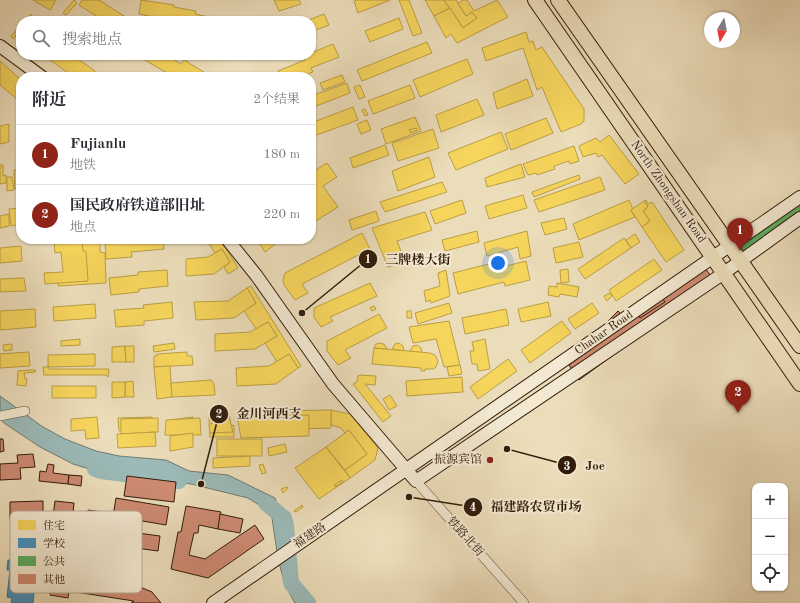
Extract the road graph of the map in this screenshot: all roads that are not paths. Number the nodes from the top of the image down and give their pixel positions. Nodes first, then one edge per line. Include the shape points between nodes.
1 (535, 0) edge
2 (558, 0) edge
3 (0, 46) edge
4 (16, 58) edge
5 (19, 60) edge
6 (35, 72) edge
7 (800, 197) edge
8 (800, 218) edge
9 (231, 244) edge
10 (730, 246) junction
11 (713, 257) junction
12 (740, 260) junction
13 (724, 273) junction
14 (800, 346) edge
15 (800, 384) edge
16 (25, 411) dead end
17 (0, 416) edge
18 (407, 469) junction
19 (416, 481) junction
20 (212, 603) edge
21 (524, 603) edge

1 - 11 main road, North Zhongshan Road
2 - 10 main road, North Zhongshan Road
3 - 4 main road
5 - 6 main road
7 - 10 main road, Chahar Road
8 - 12 main road, Chahar Road
9 - 18 main road, 铁路北街 via 333,384
10 - 11 main road, Chahar Road
10 - 12 main road, North Zhongshan Road
11 - 13 main road, North Zhongshan Road
11 - 18 main road, Chahar Road
12 - 13 main road, Chahar Road
12 - 14 main road, North Zhongshan Road
13 - 15 main road, North Zhongshan Road
13 - 19 main road, Chahar Road
16 - 17 street
18 - 19 main road, 铁路北街
18 - 20 main road, 福建路
19 - 21 street, 铁路北街

